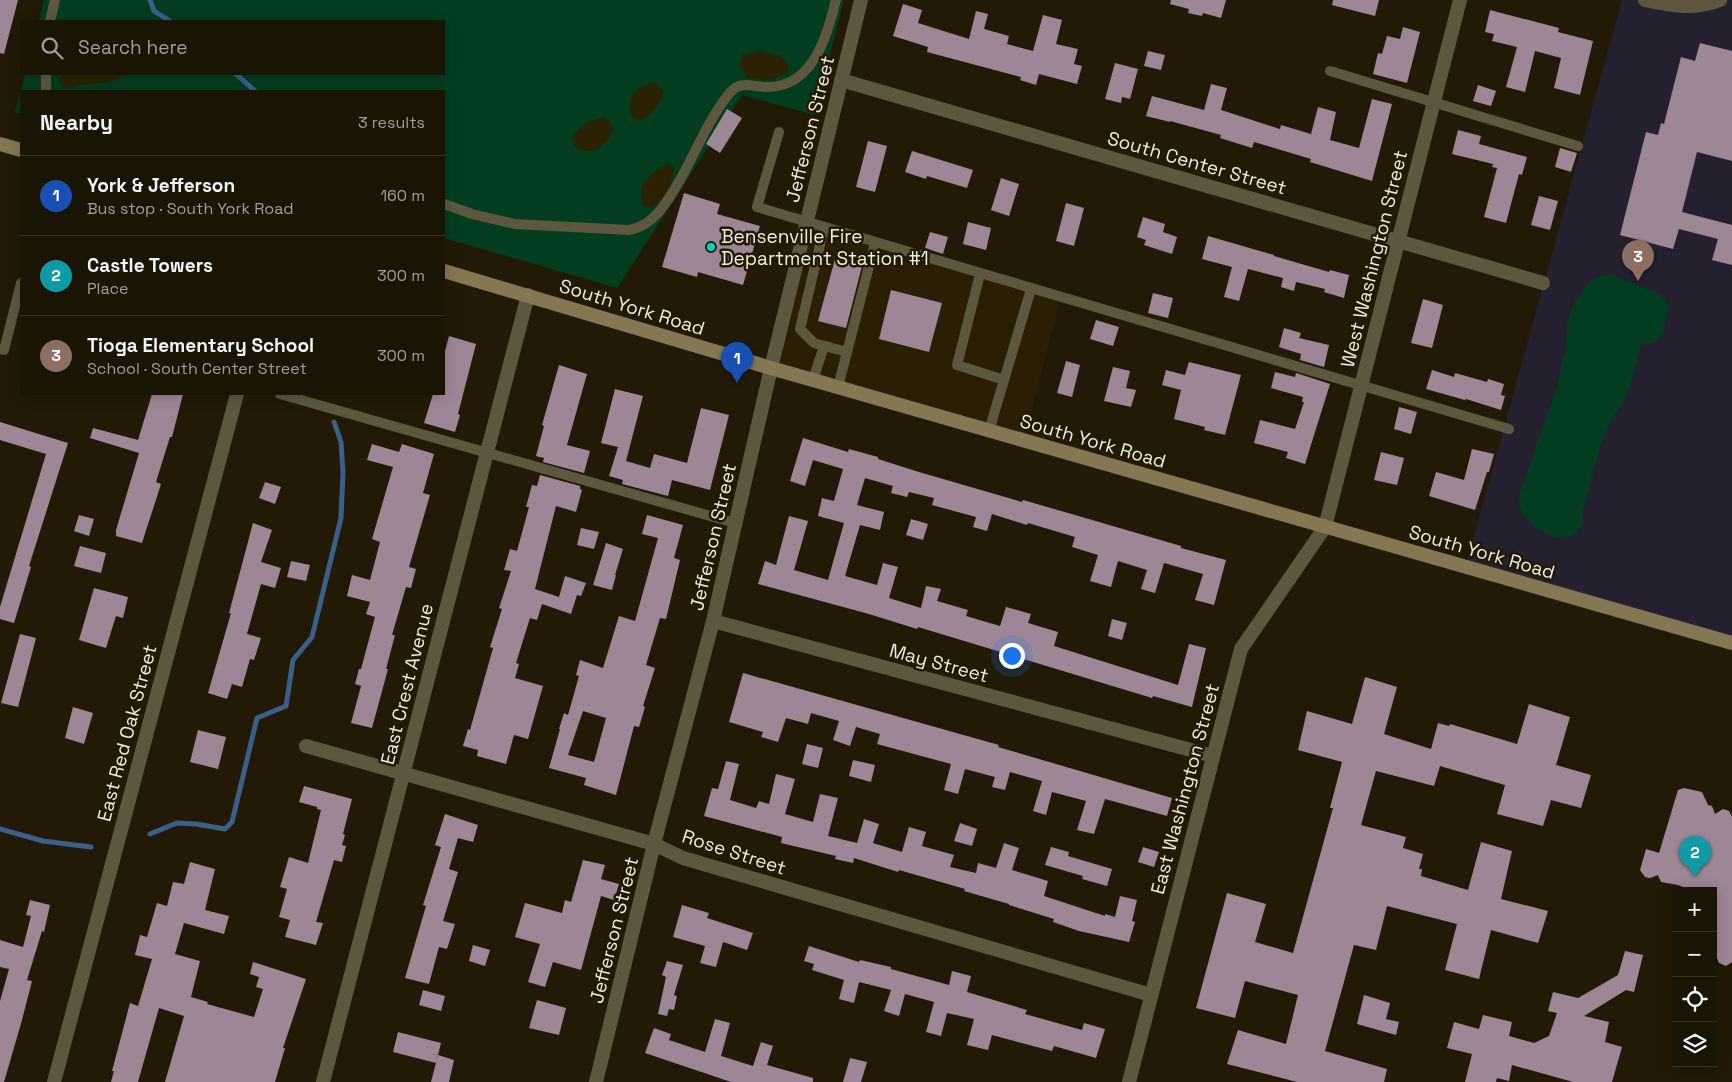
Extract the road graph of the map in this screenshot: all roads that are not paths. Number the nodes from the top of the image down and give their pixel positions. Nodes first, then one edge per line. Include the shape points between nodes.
1 (55, 0) edge
2 (836, 0) edge
3 (861, 0) edge
4 (1460, 0) edge
5 (1645, 0) edge
6 (1720, 0) edge
7 (50, 20) edge
8 (1330, 71) dead end
9 (46, 75) edge
10 (841, 80) junction
11 (46, 90) edge
12 (1434, 102) junction
13 (779, 132) dead end
14 (0, 144) edge
15 (1578, 146) dead end
16 (20, 150) edge
17 (445, 204) edge
18 (806, 222) junction
19 (824, 228) junction
20 (1398, 241) junction
21 (875, 243) junction
22 (445, 271) edge
23 (980, 274) junction
24 (1543, 283) dead end
25 (20, 287) edge
26 (1031, 289) junction
27 (528, 295) junction
28 (781, 324) junction
29 (800, 329) junction
30 (824, 346) junction
31 (0, 349) edge
32 (847, 352) junction
33 (771, 368) junction
34 (813, 380) junction
35 (1004, 380) junction
36 (838, 387) junction
37 (1361, 387) junction
38 (237, 395) edge
39 (283, 395) edge
40 (1509, 429) dead end
41 (989, 430) junction
42 (486, 453) junction
43 (735, 523) junction
44 (1325, 527) junction
45 (713, 621) junction
46 (1732, 643) edge
47 (306, 746) dead end
48 (1213, 756) junction
49 (404, 773) junction
50 (654, 844) junction
51 (1151, 996) junction
52 (54, 1082) edge
53 (323, 1082) edge
54 (596, 1082) edge
55 (1129, 1082) edge

1 - 7 lane
2 - 17 lane via 824,43 812,62 786,83 768,87 740,85 734,89 713,116 669,198 643,225 629,230 522,225
3 - 10 street, Jefferson Street
4 - 12 street, West Washington Street
5 - 6 street via 1693,7
8 - 12 lane
9 - 11 lane
10 - 18 street, Jefferson Street
10 - 20 street, South Center Street
12 - 15 lane
12 - 20 street, West Washington Street
13 - 18 lane via 757,207
14 - 16 main road
18 - 19 lane
18 - 28 street, Jefferson Street
19 - 21 lane
19 - 29 lane
20 - 24 street, South Center Street
20 - 37 street, West Washington Street
21 - 23 lane
21 - 32 lane
22 - 27 main road, South York Road
23 - 26 lane
23 - 35 lane via 957,366
25 - 31 lane via 4,350
26 - 35 lane
26 - 37 lane
27 - 33 main road, South York Road
27 - 42 street, East Crest Avenue
28 - 29 lane
28 - 33 street, Jefferson Street
29 - 30 lane via 814,343
30 - 32 lane
30 - 34 lane
32 - 36 lane
33 - 34 main road, South York Road
33 - 43 street, Jefferson Street
34 - 36 main road, South York Road
35 - 41 lane
36 - 41 main road, South York Road
37 - 40 lane
37 - 44 street, West Washington Street
38 - 52 street, East Red Oak Street
39 - 42 lane
41 - 44 main road, South York Road
42 - 43 lane
42 - 49 street, East Crest Avenue
43 - 45 street, Jefferson Street
44 - 46 main road, South York Road
44 - 48 street, East Washington Street via 1241,649
45 - 48 street, May Street
45 - 50 street, Jefferson Street
47 - 49 street, Rose Street
48 - 51 street, East Washington Street
49 - 50 street, Rose Street
49 - 53 street, East Crest Avenue
50 - 51 street, Rose Street via 683,858
50 - 54 street, Jefferson Street
51 - 55 street, East Washington Street

